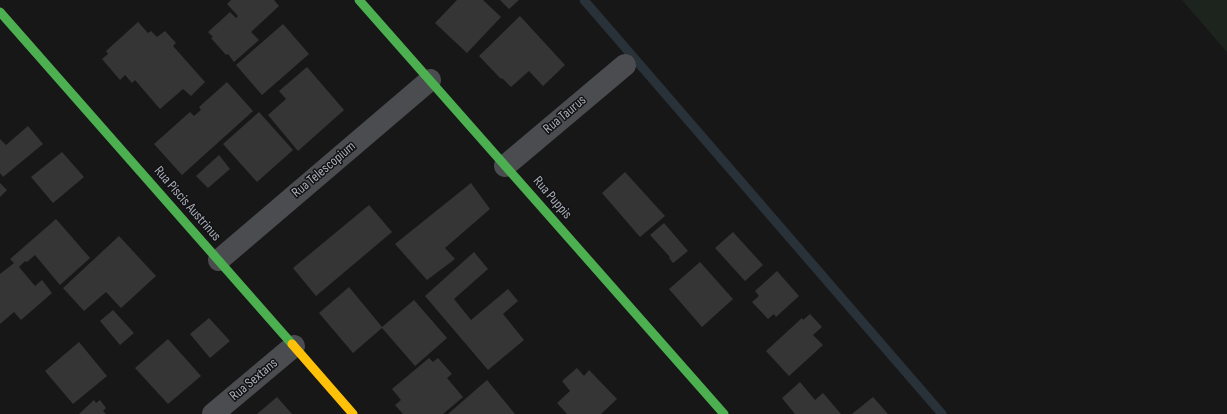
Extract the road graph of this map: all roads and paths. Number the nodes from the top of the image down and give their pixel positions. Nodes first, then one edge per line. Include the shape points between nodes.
1 (359, 0) edge
2 (0, 12) edge
3 (624, 65) dead end
4 (430, 80) junction
5 (505, 166) junction
6 (219, 260) junction
7 (294, 346) junction
8 (213, 414) edge
9 (354, 414) edge
10 (724, 414) edge

1 - 4 street, Rua Puppis
2 - 6 street, Rua Piscis Austrinus
3 - 5 street, Rua Taurus
4 - 5 street, Rua Puppis
4 - 6 street, Rua Telescopium
5 - 10 street, Rua Puppis
6 - 7 street, Rua Piscis Austrinus
7 - 8 street, Rua Sextans
7 - 9 street, Rua Piscis Austrinus

